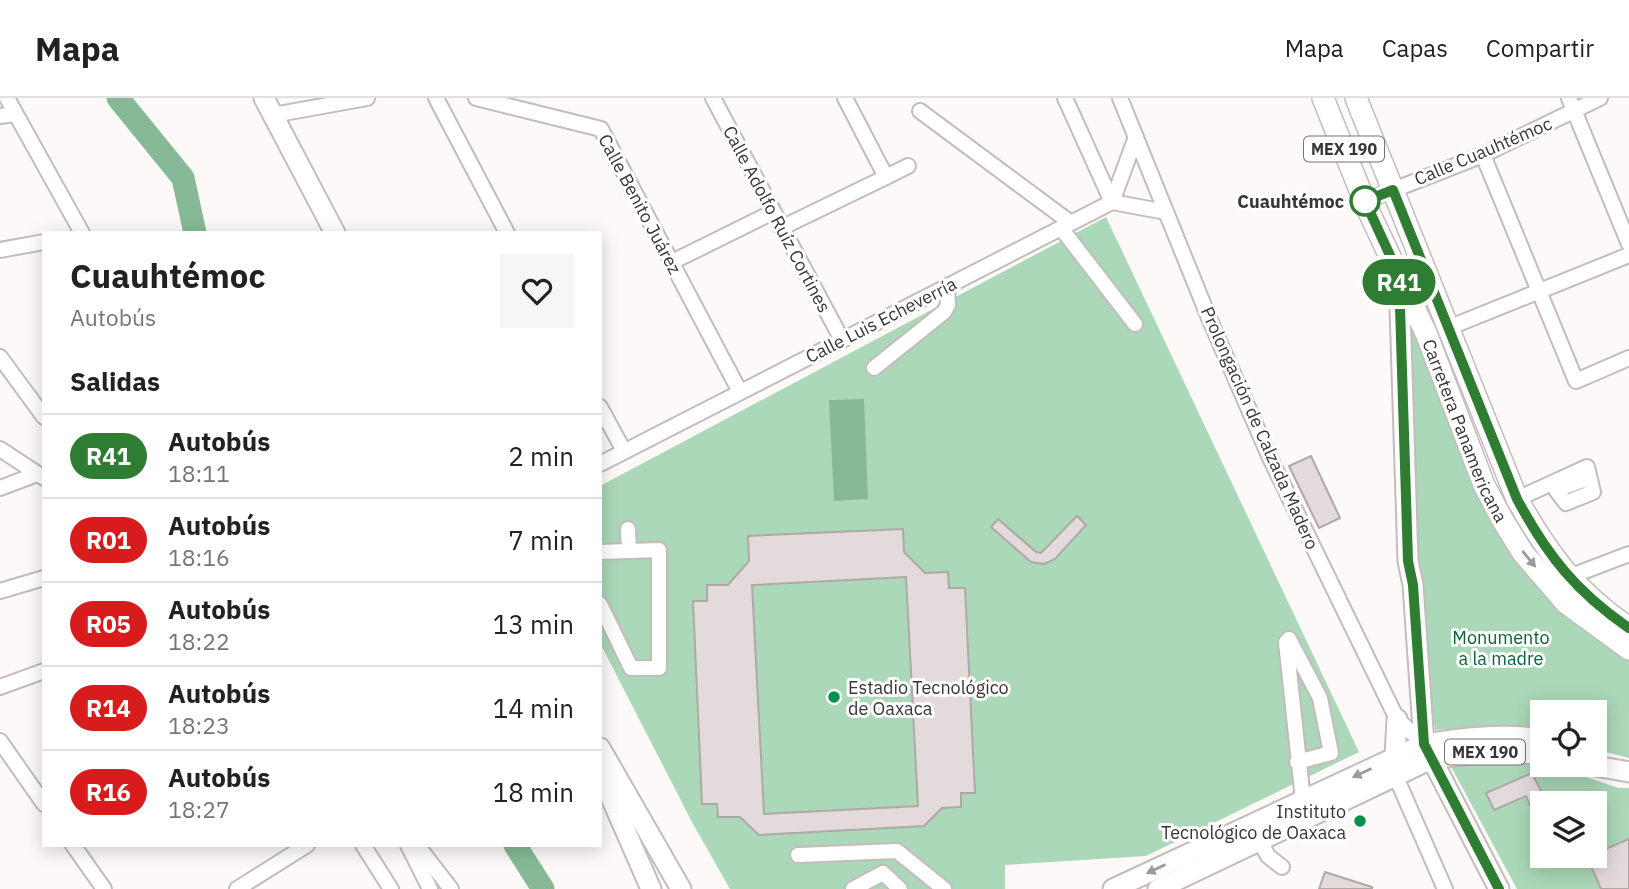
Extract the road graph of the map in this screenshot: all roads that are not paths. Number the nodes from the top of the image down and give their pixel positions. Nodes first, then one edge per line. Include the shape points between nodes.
1 (7, 98) edge
2 (367, 98) edge
3 (436, 98) edge
4 (476, 98) edge
5 (713, 98) edge
6 (845, 98) edge
7 (1065, 98) edge
8 (1120, 98) edge
9 (1323, 98) edge
10 (1600, 98) edge
11 (1362, 100) edge
12 (1572, 104) edge
13 (269, 106) edge
14 (920, 111) dead end
15 (8, 115) edge
16 (1136, 137) junction
17 (1483, 155) junction
18 (908, 166) dead end
19 (886, 177) junction
20 (1393, 190) junction
21 (1365, 201) junction
22 (1112, 202) junction
23 (773, 212) junction
24 (1166, 212) junction
25 (1066, 225) junction
26 (781, 228) junction
27 (81, 231) edge
28 (334, 231) edge
29 (506, 231) edge
30 (42, 242) edge
31 (1629, 244) edge
32 (0, 250) edge
33 (1629, 255) edge
34 (672, 262) junction
35 (1399, 275) junction
36 (947, 286) junction
37 (1539, 293) junction
38 (1135, 324) dead end
39 (1448, 328) junction
40 (842, 340) junction
41 (0, 357) edge
42 (1629, 358) edge
43 (874, 368) dead end
44 (740, 392) junction
45 (602, 411) edge
46 (42, 414) edge
47 (0, 449) edge
48 (624, 451) junction
49 (602, 463) edge
50 (41, 476) edge
51 (1589, 478) dead end
52 (0, 488) edge
53 (1517, 499) junction
54 (628, 528) dead end
55 (629, 551) junction
56 (602, 552) edge
57 (1629, 554) edge
58 (1569, 577) junction
59 (42, 579) edge
60 (0, 591) edge
61 (602, 608) edge
62 (1629, 628) edge
63 (1629, 649) edge
64 (42, 672) edge
65 (0, 687) edge
66 (1397, 719) junction
67 (1530, 737) edge
68 (0, 741) edge
69 (602, 751) edge
70 (1427, 751) junction
71 (1530, 754) edge
72 (1607, 756) edge
73 (1629, 761) edge
74 (1297, 762) junction
75 (1396, 767) junction
76 (1607, 768) edge
77 (602, 771) edge
78 (1629, 772) edge
79 (1303, 800) junction
80 (42, 801) edge
81 (1259, 841) junction
82 (74, 847) edge
83 (304, 847) edge
84 (364, 847) edge
85 (409, 847) edge
86 (419, 847) edge
87 (798, 855) dead end
88 (1207, 855) junction
89 (1282, 867) dead end
90 (104, 889) edge
91 (237, 889) edge
92 (391, 889) edge
93 (430, 889) edge
94 (451, 889) edge
95 (651, 889) edge
96 (681, 889) edge
97 (852, 889) edge
98 (901, 889) edge
99 (944, 889) edge
100 (1113, 889) edge
101 (1158, 889) edge
102 (1446, 889) edge
103 (1499, 889) edge

1 - 15 street
2 - 13 street
3 - 29 street
4 - 34 street, Calle Benito Juárez via 601,129
5 - 23 street, Calle Adolfo Ruíz Cortines
6 - 19 street
7 - 22 street
8 - 16 street, Prolongación de Calzada Madero
9 - 21 highway, Carretera Panamericana / MEX 190
10 - 12 street, Calle Cuauhtémoc
11 - 20 highway, Carretera Panamericana / MEX 190
12 - 17 street, Calle Cuauhtémoc
12 - 31 street
13 - 28 main road
14 - 25 street
15 - 27 street
16 - 22 street
16 - 24 street, Prolongación de Calzada Madero
17 - 20 street, Calle Cuauhtémoc
17 - 37 street
18 - 19 street
19 - 26 street
20 - 21 street, Calle Cuauhtémoc
20 - 39 highway, Carretera Panamericana / MEX 190
21 - 35 highway, Carretera Panamericana / MEX 190
22 - 24 street
22 - 25 street, Calle Luis Echeverría
23 - 26 street, Calle Adolfo Ruíz Cortines
23 - 34 street
24 - 66 street, Prolongación de Calzada Madero via 1270,458
25 - 36 street, Calle Luis Echeverría
25 - 38 street
26 - 40 street, Calle Adolfo Ruíz Cortines
30 - 32 street
33 - 37 street
34 - 44 street, Calle Benito Juárez
35 -> 63 highway, Carretera Panamericana / MEX 190 via 1502,519 1523,553 1566,603
35 - 70 main road, MEX 190 via 1404,496
36 - 40 street, Calle Luis Echeverría
36 - 43 street via 944,312
37 - 39 street
37 - 42 street via 1576,381
39 - 53 highway, Carretera Panamericana / MEX 190
40 - 44 street, Calle Luis Echeverría
41 - 46 street
44 - 48 street, Calle Luis Echeverría
45 - 48 street
47 - 50 street
48 - 49 street, Calle Luis Echeverría
50 - 52 street
51 - 53 street via 1587,467
53 - 58 highway, Carretera Panamericana / MEX 190 via 1541,543
54 - 55 street
55 - 56 street
55 - 61 street via 659,550 659,668 631,668
57 - 58 street
58 - 62 highway, Carretera Panamericana / MEX 190
59 - 60 street
64 - 65 street
66 - 70 street, Prolongación de Calzada Madero
66 - 75 main road
67 - 70 main road, MEX 190 via 1472,738
68 - 80 street
69 - 96 main road
70 - 71 main road, MEX 190
70 - 75 main road, MEX 190
70 - 103 main road
72 - 73 main road
74 - 74 street via 1286,642 1289,639 1320,698 1331,753
74 - 79 street
75 -> 79 main road, MEX 190
75 - 81 main road, MEX 190
75 - 102 street
76 - 78 main road
77 - 95 main road
79 - 88 main road, MEX 190
81 - 88 main road, MEX 190
81 - 89 street
82 - 90 street
83 - 91 street
84 - 92 street
85 - 93 street
86 - 94 street
87 - 99 street via 897,851
88 -> 100 main road, MEX 190
88 - 101 main road, MEX 190
97 - 98 street via 883,873

